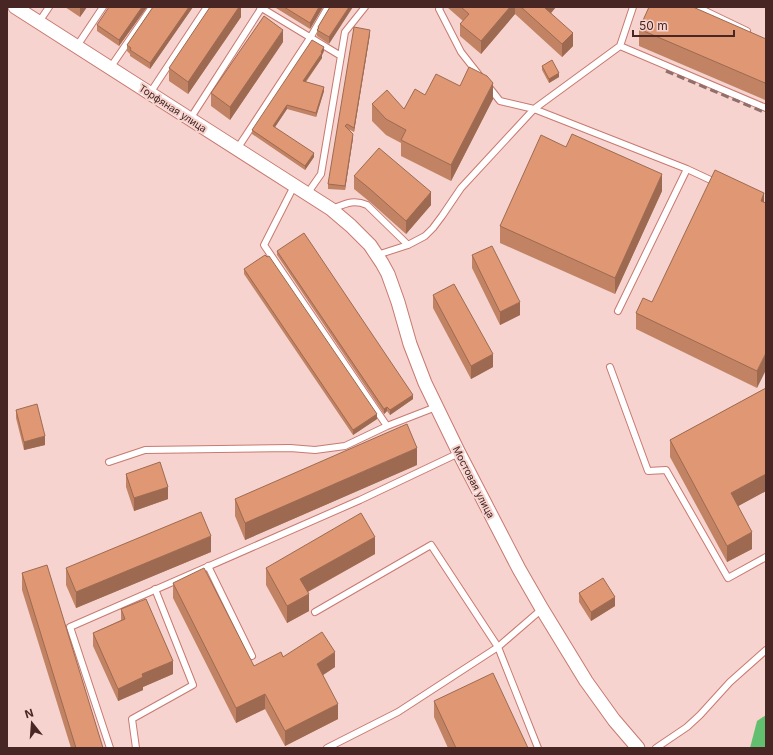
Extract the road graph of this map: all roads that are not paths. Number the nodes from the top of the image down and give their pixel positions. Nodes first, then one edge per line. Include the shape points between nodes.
1 (16, 7) edge
2 (49, 7) edge
3 (103, 7) edge
4 (152, 7) edge
5 (207, 7) edge
6 (261, 7) edge
7 (328, 7) edge
8 (365, 7) edge
9 (440, 7) edge
10 (633, 7) edge
11 (697, 7) edge
12 (39, 22) junction
13 (752, 33) edge
14 (310, 38) junction
15 (77, 46) junction
16 (620, 46) junction
17 (341, 56) junction
18 (110, 68) junction
19 (150, 93) junction
20 (766, 108) edge
21 (534, 109) junction
22 (190, 119) junction
23 (237, 149) junction
24 (686, 169) junction
25 (294, 186) junction
26 (723, 186) edge
27 (307, 194) junction
28 (330, 209) junction
29 (408, 245) junction
30 (377, 255) junction
31 (618, 311) dead end
32 (610, 367) dead end
33 (436, 407) junction
34 (387, 426) junction
35 (459, 453) junction
36 (109, 462) dead end
37 (766, 558) edge
38 (208, 566) junction
39 (155, 589) junction
40 (542, 609) junction
41 (315, 612) dead end
42 (498, 647) junction
43 (766, 650) edge
44 (252, 656) dead end
45 (110, 748) edge
46 (136, 748) edge
47 (327, 748) edge
48 (538, 748) edge
49 (638, 748) edge
50 (656, 748) edge

1 - 12 street, Торфяная улица
2 - 12 lane
3 - 15 lane
4 - 18 lane
5 - 19 lane
6 - 14 lane
6 - 22 lane
7 - 14 lane
8 - 17 lane via 345,32
9 - 21 lane via 460,52 500,101
10 - 16 lane
11 - 13 lane
12 - 15 street, Торфяная улица
14 - 17 lane
14 - 23 lane
15 - 18 street, Торфяная улица
16 - 20 lane
16 - 21 lane
17 - 27 lane via 321,174
18 - 19 street, Торфяная улица
19 - 22 street, Торфяная улица
21 - 24 lane
21 - 29 lane via 462,188 425,236
22 - 23 street, Торфяная улица
23 - 25 street, Торфяная улица
24 - 26 lane
24 - 31 lane
25 - 27 street, Торфяная улица
25 - 34 lane via 264,245
27 - 28 street, Торфяная улица
28 - 29 lane via 360,202
28 - 30 street, Мостовая улица via 352,226
29 - 30 lane
30 - 33 street, Мостовая улица via 388,274 417,363
32 - 37 lane via 648,471 666,470 728,578
33 - 34 lane
33 - 35 street, Мостовая улица
34 - 36 lane via 345,446 315,450 145,450
35 - 38 lane via 360,500
35 - 40 street, Мостовая улица
38 - 39 lane
38 - 44 lane
39 - 45 lane via 70,627
39 - 46 lane via 193,685 132,719
40 - 42 lane
40 - 49 street, Мостовая улица via 598,699
41 - 42 lane via 431,545
42 - 47 lane via 398,712
42 - 48 lane
43 - 50 lane via 730,682 687,727

